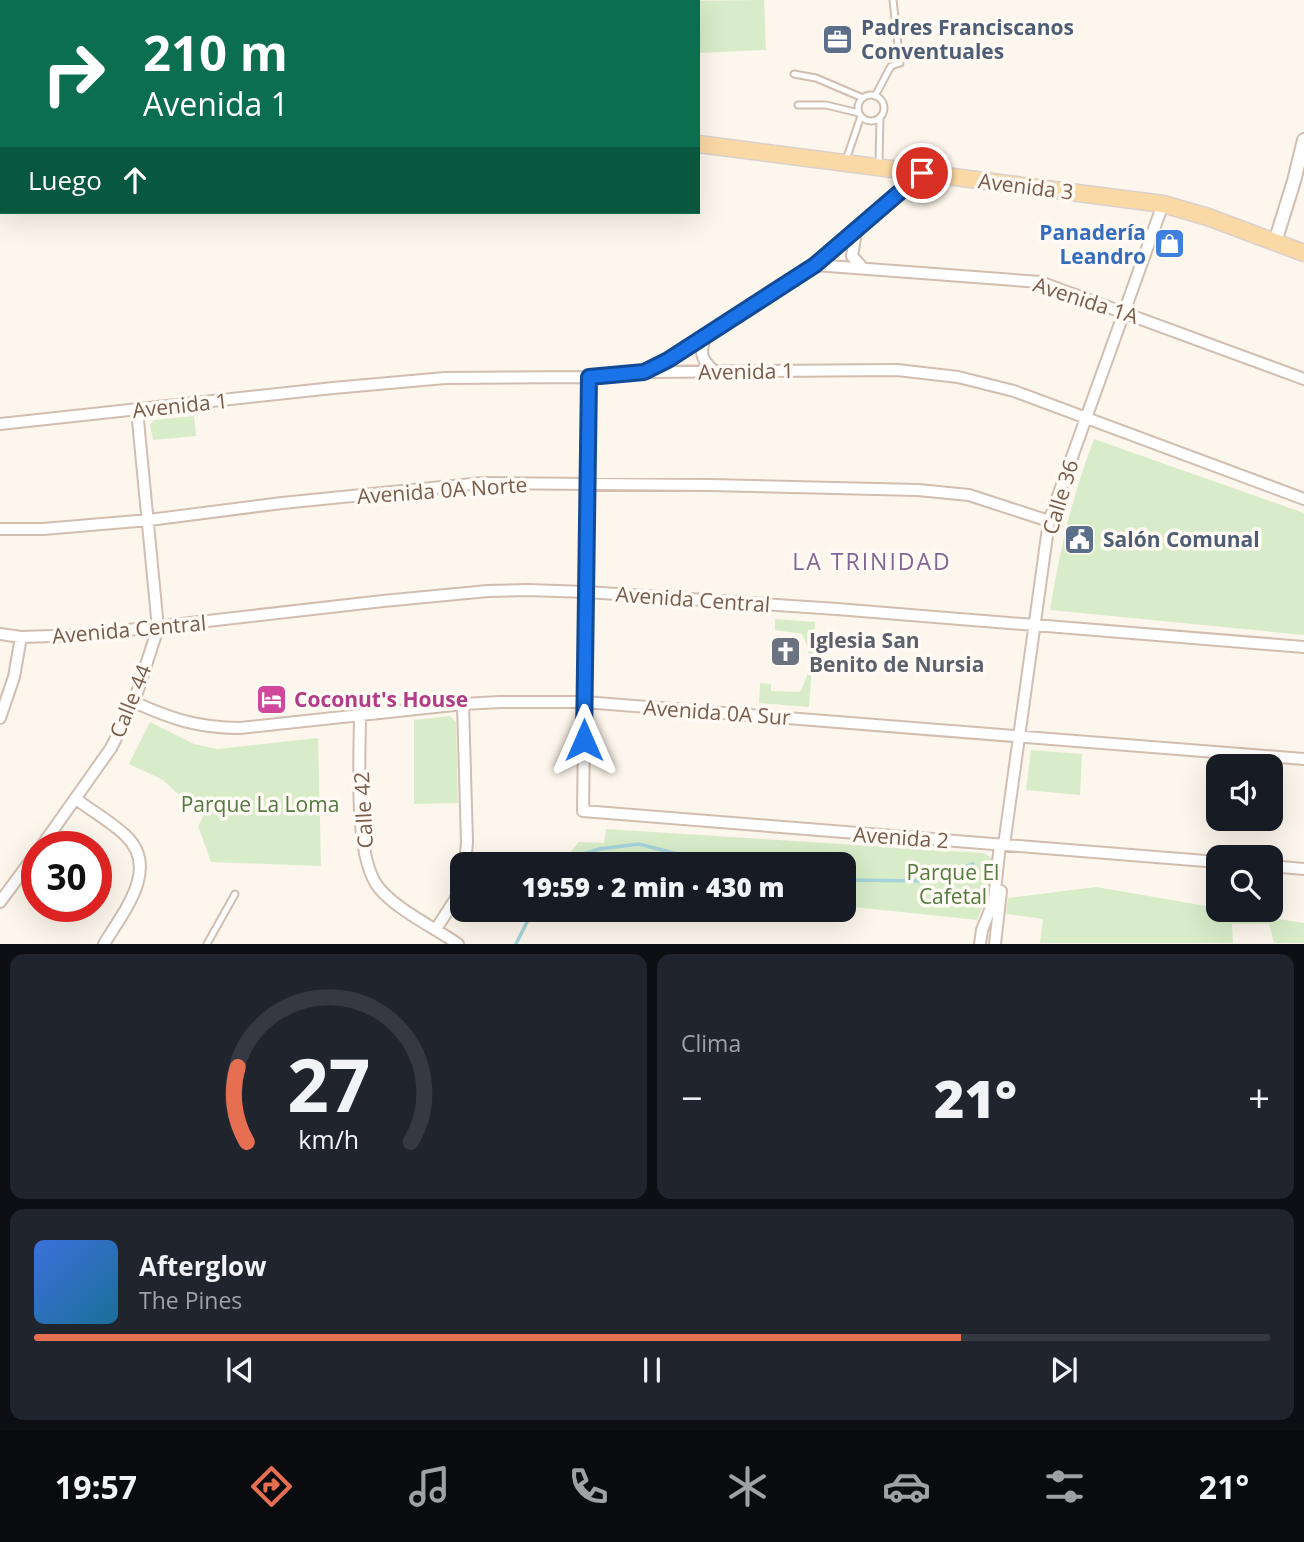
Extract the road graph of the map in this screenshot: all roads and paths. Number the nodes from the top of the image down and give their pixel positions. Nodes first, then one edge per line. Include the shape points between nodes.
1 (893, 0) edge
2 (794, 75) dead end
3 (875, 96) junction
4 (863, 98) junction
5 (798, 105) dead end
6 (860, 114) junction
7 (880, 117) junction
8 (1304, 140) edge
9 (700, 144) edge
10 (845, 163) junction
11 (879, 167) junction
12 (922, 173) junction
13 (1163, 204) junction
14 (856, 232) junction
15 (1275, 242) junction
16 (1304, 253) edge
17 (815, 265) junction
18 (863, 268) junction
19 (1124, 312) junction
20 (706, 336) junction
21 (715, 371) junction
22 (644, 372) junction
23 (589, 377) junction
24 (1304, 379) edge
25 (137, 410) junction
26 (1086, 418) junction
27 (0, 425) edge
28 (588, 483) junction
29 (1304, 499) edge
30 (149, 520) junction
31 (1049, 521) junction
32 (0, 529) edge
33 (587, 592) junction
34 (1034, 625) junction
35 (158, 628) junction
36 (0, 634) edge
37 (22, 637) junction
38 (1304, 647) edge
39 (134, 702) junction
40 (584, 702) junction
41 (463, 705) junction
42 (360, 715) junction
43 (0, 718) edge
44 (1019, 735) junction
45 (1304, 760) edge
46 (76, 799) junction
47 (53, 831) edge
48 (1004, 845) junction
49 (466, 852) edge
50 (1206, 861) edge
51 (1283, 867) edge
52 (1304, 869) edge
53 (21, 874) edge
54 (235, 894) dead end
55 (0, 902) edge
56 (450, 907) edge
57 (436, 929) junction
58 (104, 943) edge
59 (207, 943) edge
60 (458, 943) edge
61 (980, 943) edge
62 (995, 943) edge

1 - 3 lane via 900,63 891,66
2 - 4 lane via 816,78
3 - 4 lane
3 - 7 lane via 883,106
4 - 6 lane via 858,104
5 - 6 lane via 826,105
6 - 7 lane via 868,121
6 - 10 lane
7 - 11 lane
8 - 15 street
9 - 10 main road, Avenida 3
10 - 11 main road, Avenida 3
11 - 12 main road, Avenida 3
12 - 13 main road, Avenida 3
12 - 14 street
13 - 15 main road, Avenida 3
13 - 19 street, Calle 36
14 - 17 street
14 - 18 street via 852,256
15 - 16 main road, Avenida 3
17 - 18 street, Avenida 1A
17 - 20 street
18 - 19 street, Avenida 1A via 1040,282
19 - 24 street, Avenida 1A
19 - 26 street, Calle 36
20 - 21 street via 701,356
20 - 22 street
21 - 22 street, Avenida 1
21 - 26 street, Avenida 1 via 941,374 1014,391
22 - 23 street, Avenida 1
23 - 25 street, Avenida 1 via 420,380
23 - 28 street
25 - 27 street, Avenida 1
25 - 30 street, Calle 44
26 - 29 street, Avenida 1
26 - 31 street, Calle 36
28 - 30 street, Avenida 0A Norte via 457,484
28 - 31 street, Avenida 0A Norte via 949,492
28 - 33 street
30 - 32 street, Avenida 0A Norte
30 - 35 street, Calle 44
31 - 34 street, Calle 36
33 - 34 street, Avenida Central
33 - 35 street, Avenida Central via 488,591
33 - 40 street
34 - 38 street, Avenida Central
34 - 44 street, Calle 36
35 - 37 street, Avenida Central
35 - 39 street, Calle 44
36 - 37 street, Avenida Central
37 - 43 street via 15,677
39 - 42 street, Avenida 0A Sur via 210,728
39 - 46 street, Calle 44 via 111,748
40 - 41 street, Avenida 0A Sur
40 - 44 street, Avenida 0A Sur
40 - 48 street, Avenida 2 via 583,811
41 - 42 street, Avenida 0A Sur
41 - 49 street
42 - 57 street, Calle 42 via 362,838 370,874 388,897
44 - 45 street, Avenida 0A Sur
44 - 48 street, Calle 36
46 - 47 street, Calle 44
46 - 58 street via 125,835 140,860 138,885
48 - 50 street, Avenida 2
48 - 61 street
48 - 62 street
51 - 52 street
53 - 55 street
54 - 59 lane
56 - 57 street
57 - 60 street, Calle 42

